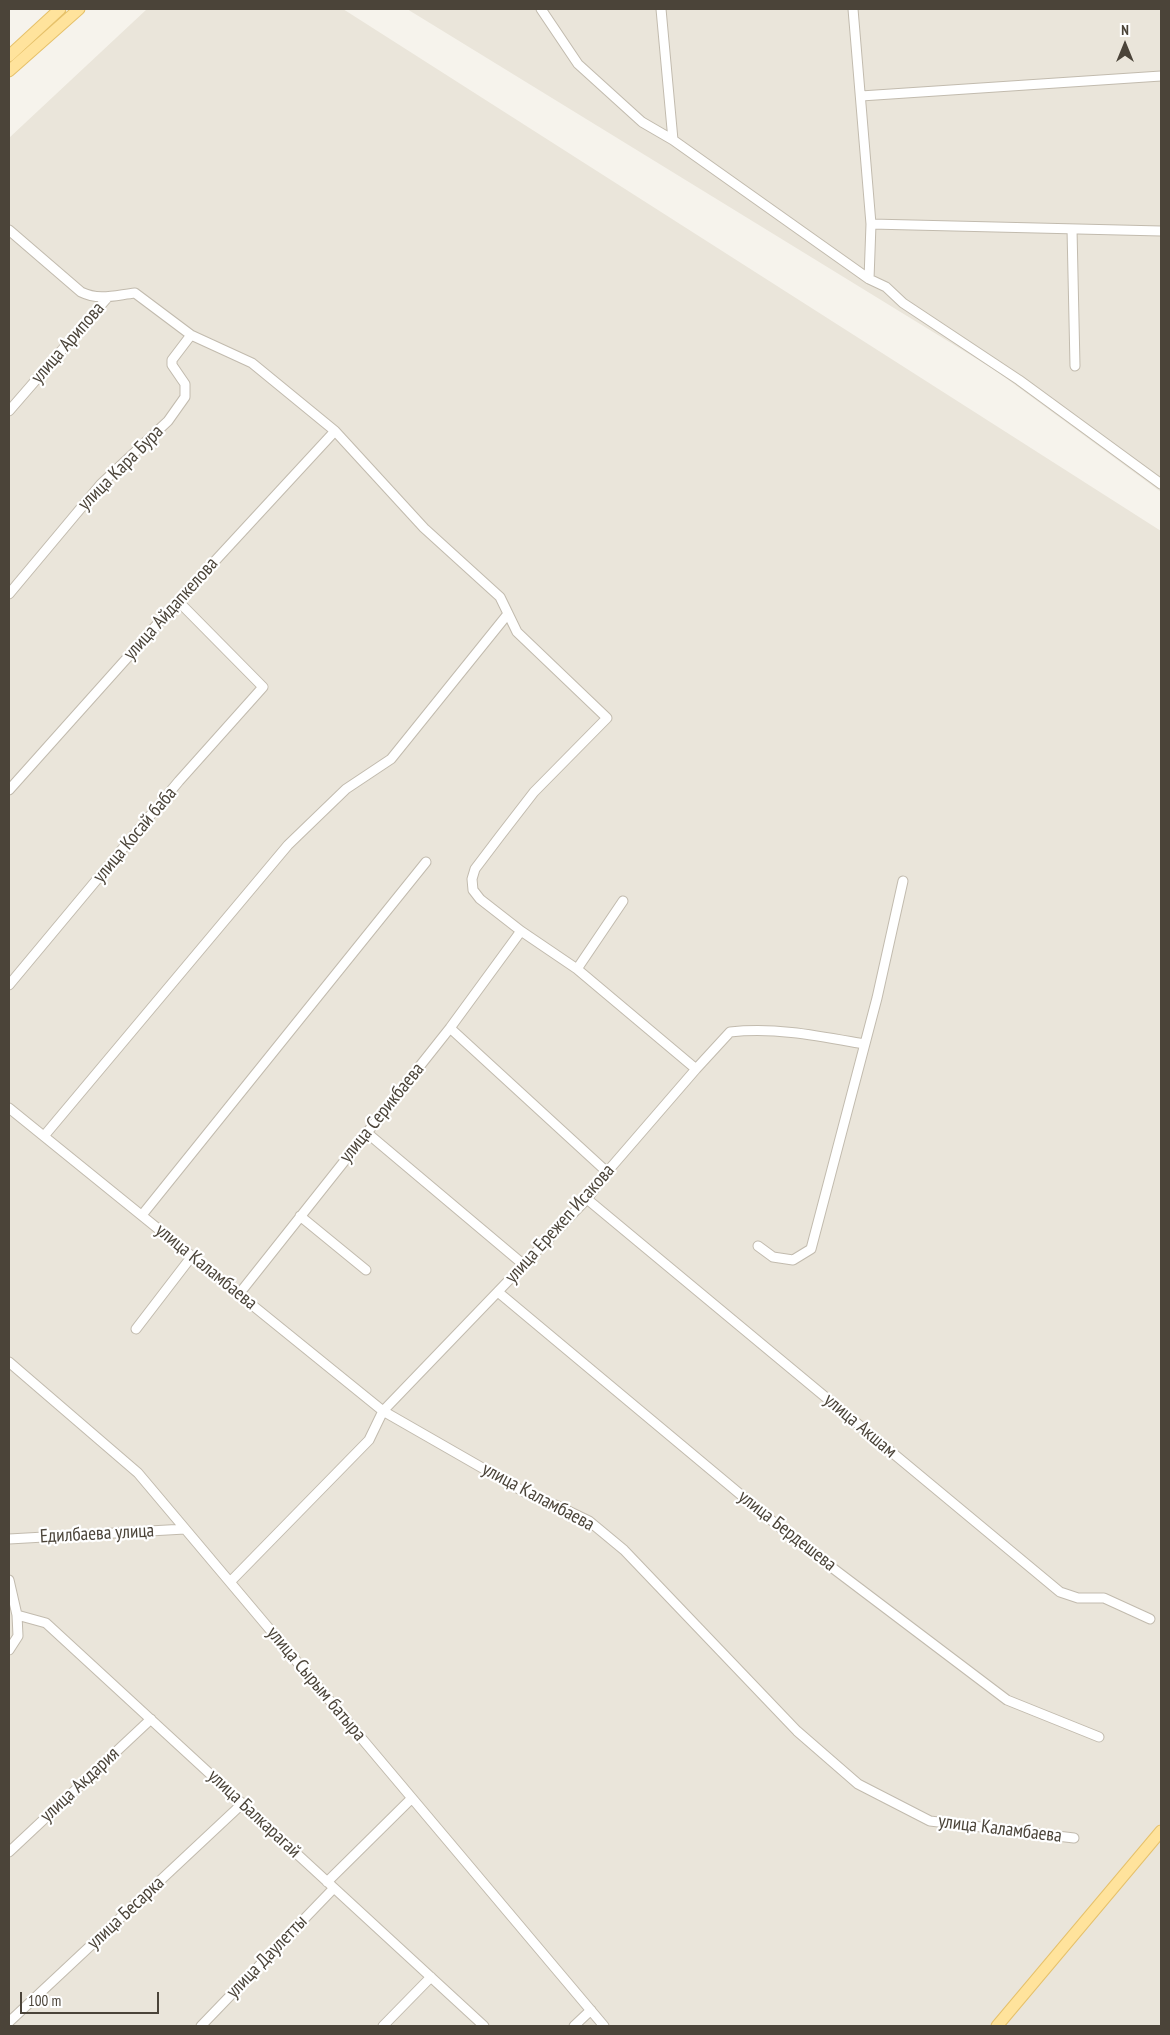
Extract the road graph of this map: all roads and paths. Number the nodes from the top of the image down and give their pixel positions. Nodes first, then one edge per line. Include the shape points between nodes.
1 (60, 9) edge
2 (79, 9) edge
3 (542, 9) edge
4 (661, 9) edge
5 (853, 9) edge
6 (9, 56) edge
7 (9, 71) edge
8 (1161, 76) edge
9 (861, 96) junction
10 (673, 140) junction
11 (871, 224) junction
12 (1072, 229) junction
13 (9, 230) edge
14 (1161, 231) edge
15 (869, 279) junction
16 (108, 297) junction
17 (190, 334) junction
18 (1075, 366) dead end
19 (9, 411) edge
20 (335, 431) junction
21 (1161, 484) edge
22 (9, 594) edge
23 (178, 601) junction
24 (508, 615) junction
25 (9, 790) edge
26 (426, 862) dead end
27 (903, 881) dead end
28 (623, 901) dead end
29 (521, 931) junction
30 (577, 968) junction
31 (9, 985) edge
32 (450, 1028) junction
33 (864, 1044) junction
34 (696, 1070) junction
35 (9, 1108) edge
36 (366, 1132) junction
37 (44, 1136) junction
38 (607, 1172) junction
39 (587, 1199) junction
40 (142, 1215) junction
41 (300, 1216) junction
42 (758, 1246) dead end
43 (192, 1256) junction
44 (524, 1265) junction
45 (366, 1270) dead end
46 (498, 1292) junction
47 (239, 1294) junction
48 (136, 1329) dead end
49 (9, 1362) edge
50 (383, 1411) junction
51 (185, 1529) junction
52 (9, 1539) edge
53 (9, 1580) edge
54 (230, 1582) junction
55 (17, 1615) junction
56 (1150, 1619) dead end
57 (9, 1650) edge
58 (151, 1719) junction
59 (1099, 1738) dead end
60 (412, 1798) junction
61 (243, 1803) junction
62 (1161, 1831) edge
63 (1074, 1838) dead end
64 (9, 1852) edge
65 (331, 1885) junction
66 (431, 1977) junction
67 (591, 2010) junction
68 (9, 2022) edge
69 (201, 2026) edge
70 (382, 2026) edge
71 (484, 2026) edge
72 (574, 2026) edge
73 (604, 2026) edge
74 (997, 2026) edge

1 - 6 main road
2 - 7 main road
3 - 10 street via 578,64 642,122
4 - 10 street
5 - 9 street
8 - 9 street
9 - 11 street
10 - 15 street
11 - 12 street
11 - 15 street
12 - 14 street
12 - 18 street
13 - 16 street via 81,292 92,297
15 - 21 street via 886,287 903,303 1019,380
16 - 17 street via 135,293
16 - 19 street, улица Арипова
17 - 20 street via 252,363
17 - 22 street, улица Кара Бура via 172,360 185,384 185,397 168,420 101,484
20 - 23 street, улица Айдапкелова
20 - 24 street via 424,528 500,597
23 - 25 street, улица Айдапкелова
23 - 31 street, улица Косай баба via 263,687 179,781
24 - 29 street via 517,632 607,718 534,792 475,869 472,885 480,900
24 - 37 street via 391,759 346,789 288,846
26 - 40 street
27 - 33 street
28 - 30 street
29 - 30 street
29 - 32 street, улица Серикбаева
30 - 34 street
32 - 36 street, улица Серикбаева
32 - 38 street
33 - 34 street, улица Ережеп Исакова via 797,1032 730,1032
33 - 42 street via 811,1249 793,1260 773,1257
34 - 38 street, улица Ережеп Исакова
35 - 37 street, улица Каламбаева
36 - 41 street, улица Серикбаева
36 - 44 street
37 - 40 street, улица Каламбаева
38 - 39 street, улица Ережеп Исакова
39 - 44 street, улица Ережеп Исакова
39 - 56 street, улица Акшам via 1060,1592 1078,1598 1104,1598
40 - 43 street, улица Каламбаева
41 - 45 street
41 - 47 street, улица Серикбаева
43 - 47 street, улица Каламбаева
43 - 48 street
44 - 46 street, улица Ережеп Исакова
46 - 50 street, улица Ережеп Исакова
46 - 59 street, улица Бердешева via 790,1536 1007,1700
47 - 50 street, улица Каламбаева
49 - 51 street, улица Сырым батыра via 138,1473
50 - 54 street, улица Ережеп Исакова via 369,1440
50 - 63 street, улица Каламбаева via 526,1492 589,1521 624,1550 797,1731 858,1784 930,1821
51 - 52 street, Едилбаева улица
51 - 54 street, улица Сырым батыра
53 - 55 street
54 - 60 street, улица Сырым батыра
55 - 57 street via 18,1636
55 - 58 street, улица Балкарагай via 46,1623
58 - 61 street, улица Балкарагай
58 - 64 street, улица Акдария
60 - 65 street, улица Даулетты
60 - 67 street, улица Сырым батыра
61 - 65 street, улица Балкарагай
61 - 68 street, улица Бесарка
62 - 74 main road
65 - 66 street, улица Балкарагай
65 - 69 street, улица Даулетты
66 - 70 street
66 - 71 street, улица Балкарагай
67 - 72 street
67 - 73 street, улица Сырым батыра

